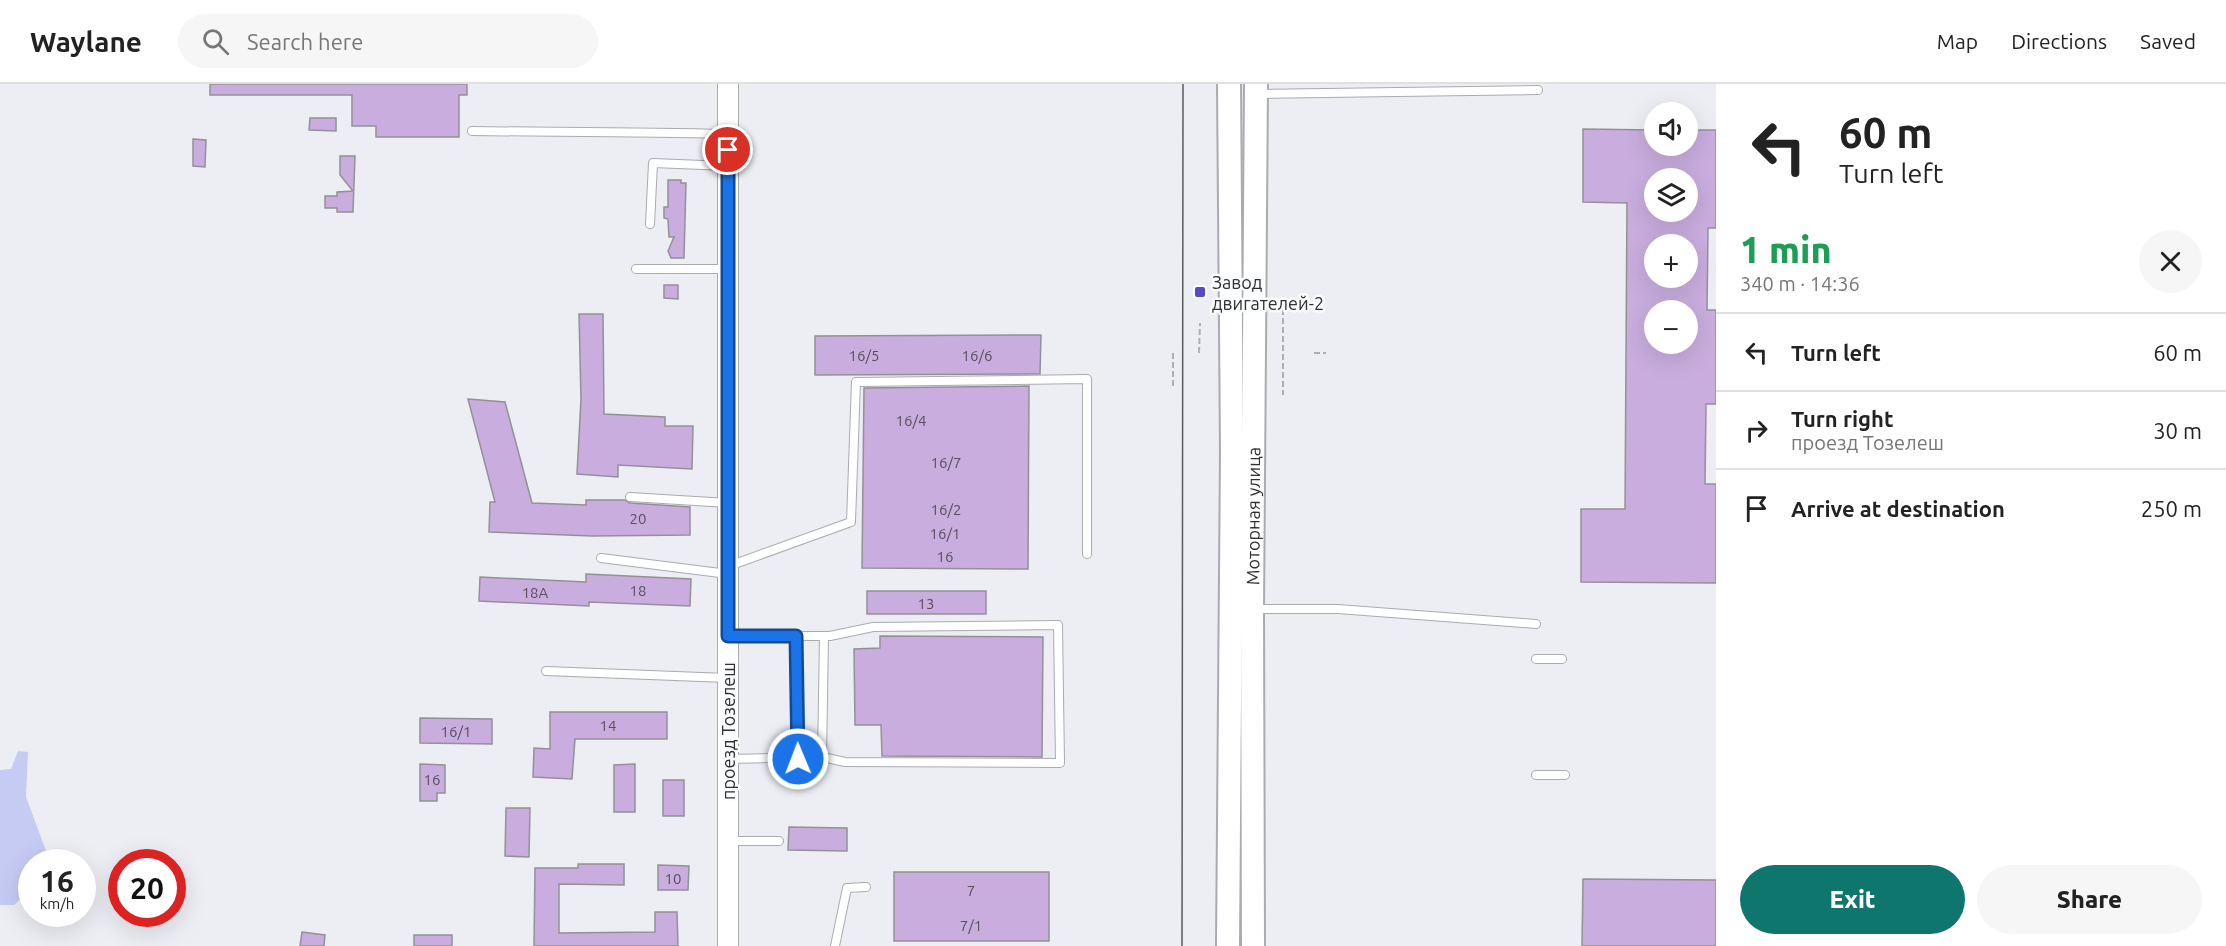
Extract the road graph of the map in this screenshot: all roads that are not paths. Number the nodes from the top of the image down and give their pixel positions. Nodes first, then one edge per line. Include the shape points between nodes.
1 (728, 84) edge
2 (1229, 84) edge
3 (1256, 89) edge
4 (1538, 90) dead end
5 (472, 131) dead end
6 (728, 134) junction
7 (728, 166) junction
8 (650, 224) dead end
9 (636, 269) dead end
10 (728, 269) junction
11 (630, 496) dead end
12 (728, 503) junction
13 (1087, 554) dead end
14 (601, 558) dead end
15 (728, 570) junction
16 (1252, 609) junction
17 (1536, 624) dead end
18 (728, 636) junction
19 (796, 636) junction
20 (824, 636) junction
21 (1536, 659) dead end
22 (1562, 659) dead end
23 (546, 671) dead end
24 (728, 678) junction
25 (1230, 707) junction
26 (1253, 708) junction
27 (822, 757) junction
28 (728, 759) junction
29 (798, 759) junction
30 (1536, 775) dead end
31 (1565, 775) dead end
32 (728, 841) junction
33 (779, 841) dead end
34 (866, 887) dead end
35 (728, 946) edge
36 (836, 946) edge
37 (1228, 946) edge
38 (1253, 946) edge

1 - 6 street, проезд Тозелеш
2 - 25 main road, Моторная улица
3 - 4 lane via 1385,96
3 - 16 main road, Моторная улица
5 - 6 lane
6 - 7 street, проезд Тозелеш
7 - 8 lane via 653,163
7 - 10 street, проезд Тозелеш
9 - 10 lane
10 - 12 street, проезд Тозелеш
11 - 12 lane
12 - 15 street, проезд Тозелеш
13 - 15 lane via 1087,379 856,382 850,522
14 - 15 lane
15 - 18 street, проезд Тозелеш
16 - 17 lane via 1338,609
16 - 26 main road, Моторная улица
18 - 19 lane
18 - 24 street, проезд Тозелеш
19 - 20 lane
19 - 29 lane
20 - 27 lane
20 - 27 lane via 873,627 1058,625 1060,763 845,762
21 - 22 lane
23 - 24 lane
24 - 28 street, проезд Тозелеш
25 - 26 main road
25 - 37 main road, Моторная улица
26 - 38 main road, Моторная улица
27 - 29 lane
28 - 29 lane
28 - 32 street, проезд Тозелеш
30 - 31 lane
32 - 33 lane
32 - 35 street, проезд Тозелеш
34 - 36 lane via 847,888

